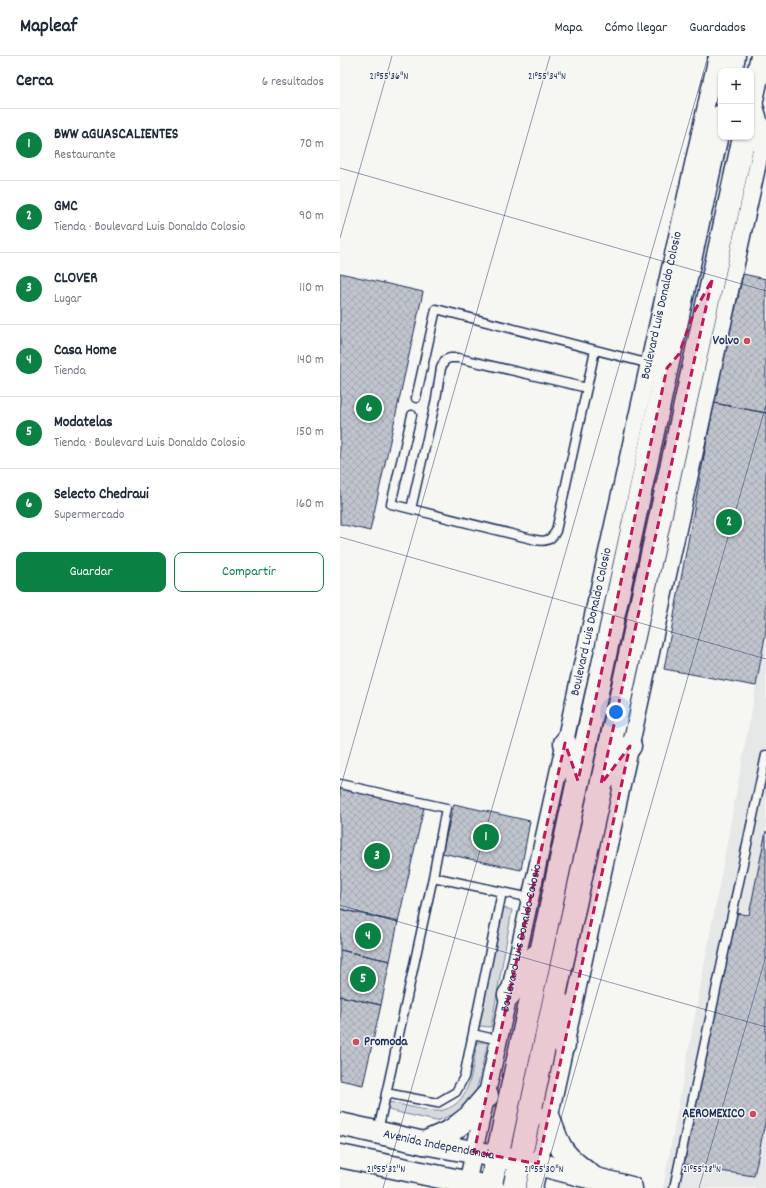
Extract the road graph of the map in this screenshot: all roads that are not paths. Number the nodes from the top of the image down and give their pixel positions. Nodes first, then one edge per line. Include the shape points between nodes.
1 (717, 56) edge
2 (734, 56) edge
3 (762, 56) edge
4 (732, 68) edge
5 (754, 91) edge
6 (754, 120) edge
7 (718, 128) edge
8 (757, 135) edge
9 (712, 280) junction
10 (596, 350) junction
11 (658, 366) junction
12 (588, 388) junction
13 (416, 398) dead end
14 (412, 415) dead end
15 (411, 509) junction
16 (648, 570) junction
17 (565, 743) junction
18 (630, 746) junction
19 (766, 755) edge
20 (578, 781) junction
21 (340, 784) edge
22 (602, 784) junction
23 (433, 877) junction
24 (502, 892) junction
25 (531, 898) junction
26 (543, 947) junction
27 (557, 986) junction
28 (509, 995) junction
29 (473, 1034) junction
30 (499, 1040) junction
31 (564, 1046) junction
32 (386, 1093) junction
33 (487, 1096) junction
34 (550, 1118) junction
35 (340, 1124) edge
36 (378, 1132) junction
37 (424, 1143) junction
38 (474, 1152) junction
39 (340, 1156) edge
40 (497, 1157) junction
41 (529, 1163) junction
42 (421, 1180) edge
43 (597, 1180) junction
44 (467, 1186) edge
45 (491, 1188) edge
46 (514, 1188) edge
47 (534, 1188) edge
48 (631, 1188) edge
49 (674, 1188) edge

1 - 11 street, Boulevard Luis Donaldo Colosio
2 - 4 main road
3 - 5 main road
6 - 8 main road
7 - 11 main road, Boulevard Luis Donaldo Colosio
8 - 9 main road
8 - 18 street
9 - 11 main road via 699,300 679,354
9 - 16 main road
10 - 11 lane
10 - 12 lane
10 - 13 lane via 436,309
11 - 16 main road via 671,393 646,516 644,541
11 - 17 street, Boulevard Luis Donaldo Colosio
11 - 20 main road, Boulevard Luis Donaldo Colosio
12 - 15 lane via 458,358 445,360 441,368
12 - 15 lane via 556,531 552,538 542,541
14 - 15 lane via 391,504
16 - 22 main road
17 - 20 main road
17 - 25 street, Boulevard Luis Donaldo Colosio
18 - 22 main road
18 - 31 street
19 - 49 lane
20 - 26 main road, Boulevard Luis Donaldo Colosio
21 - 23 lane via 446,808
22 - 27 main road
23 - 24 lane
23 - 32 lane
24 - 25 lane
24 - 29 lane
25 - 28 street, Boulevard Luis Donaldo Colosio
26 - 28 main road
26 - 40 main road, Boulevard Luis Donaldo Colosio
27 - 31 main road
27 - 41 main road
28 - 30 street, Boulevard Luis Donaldo Colosio
29 - 30 lane
29 - 32 lane via 464,1077 456,1092 437,1103
30 - 33 street, Boulevard Luis Donaldo Colosio
31 - 34 street
32 - 36 lane
33 - 37 main road via 469,1117 451,1131
33 - 38 street, Boulevard Luis Donaldo Colosio
34 - 41 street
34 - 43 main road via 556,1141 565,1156
35 - 36 main road, Avenida Independencia
36 - 37 main road, Avenida Independencia
37 - 38 main road, Avenida Independencia
38 - 40 main road, Avenida Independencia
38 - 44 street, Boulevard Luis Donaldo Colosio
39 - 42 main road
40 - 41 main road, Avenida Independencia
40 - 45 main road, Boulevard Luis Donaldo Colosio
41 - 43 main road, Avenida Independencia
41 - 46 main road
41 - 47 street
42 - 44 main road
43 - 48 main road, Avenida Independencia
44 - 45 main road

